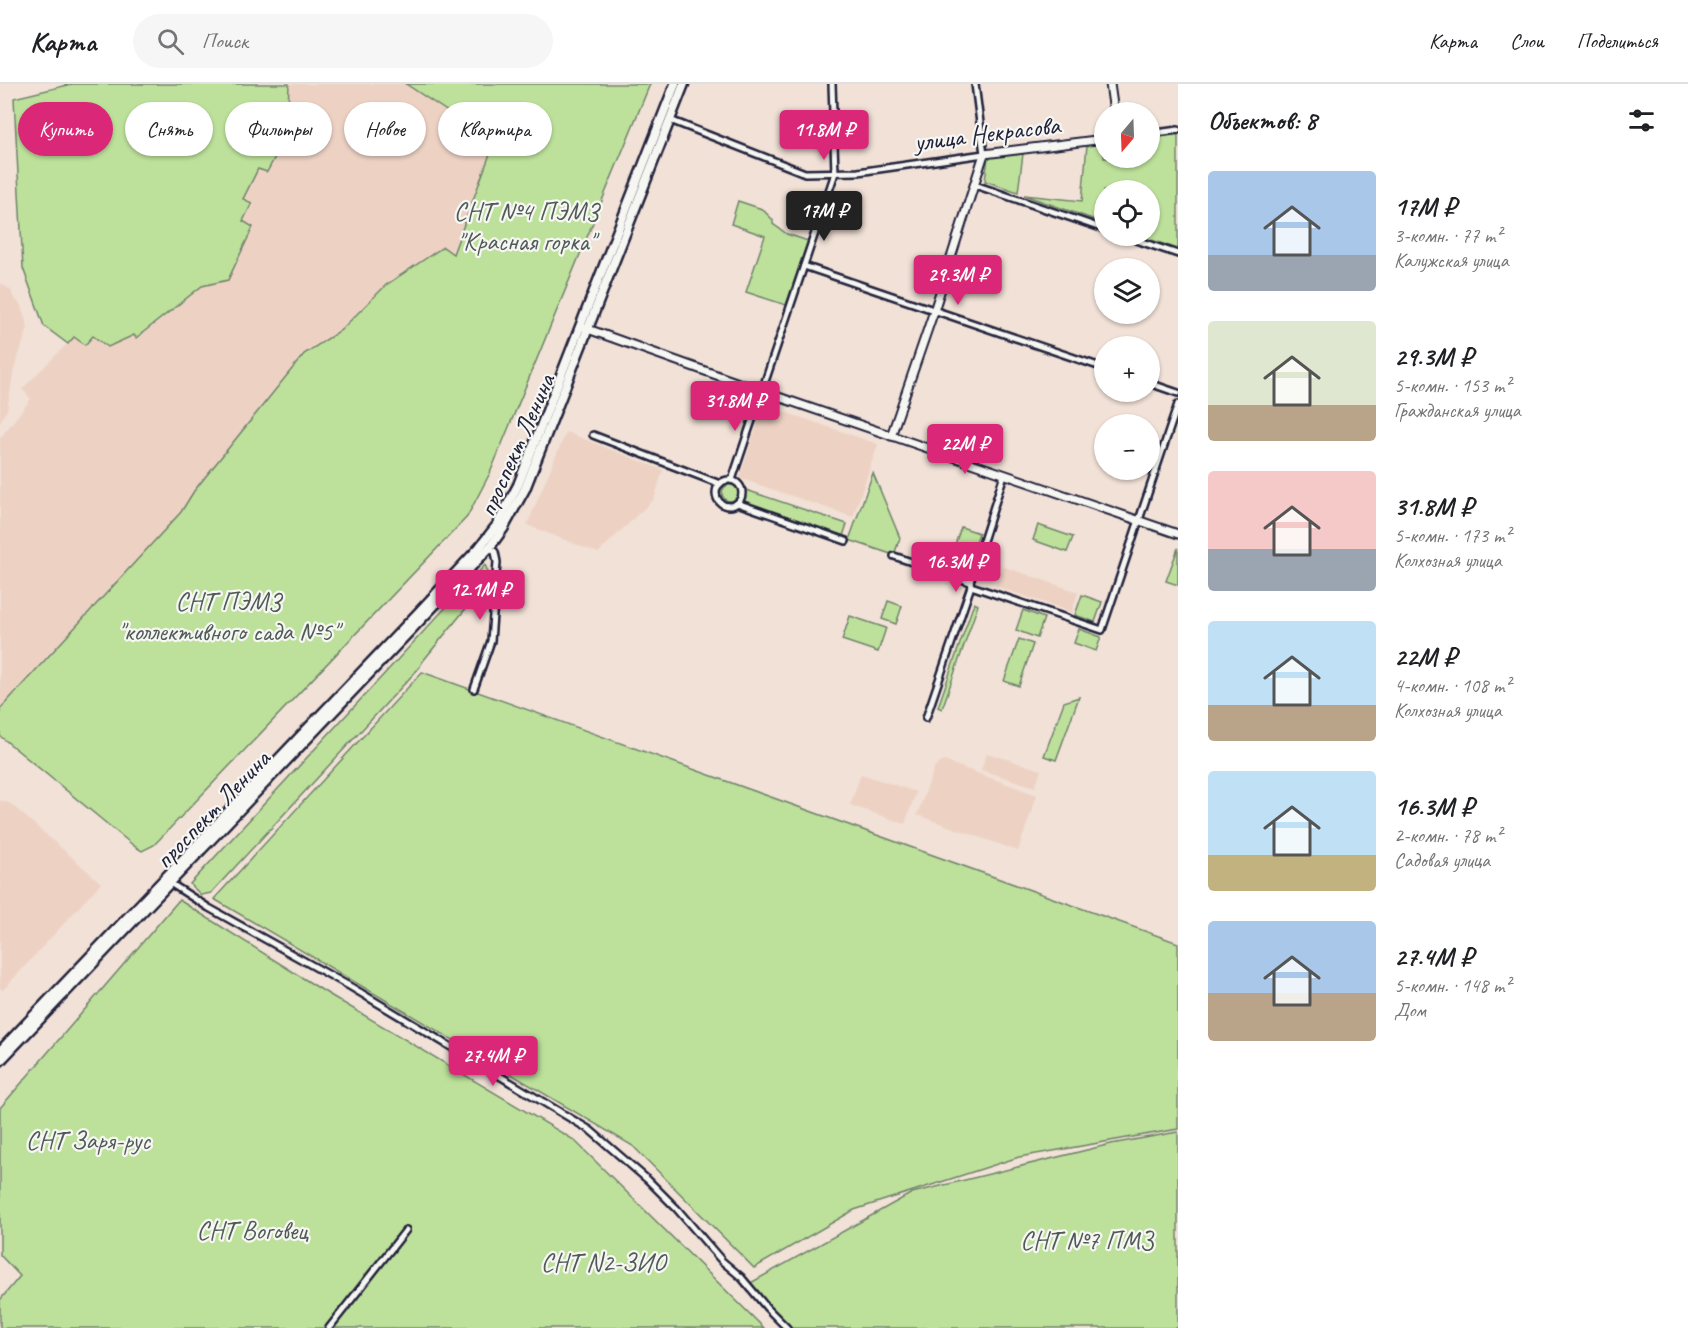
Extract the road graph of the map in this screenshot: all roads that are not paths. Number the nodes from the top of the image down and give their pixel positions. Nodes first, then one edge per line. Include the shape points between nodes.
1 (675, 84) edge
2 (684, 84) edge
3 (832, 84) edge
4 (975, 84) edge
5 (1110, 84) edge
6 (1113, 102) edge
7 (670, 120) junction
8 (1178, 130) edge
9 (1160, 132) edge
10 (1094, 140) edge
11 (984, 154) junction
12 (835, 172) junction
13 (975, 185) junction
14 (1094, 226) edge
15 (1154, 246) edge
16 (1178, 254) edge
17 (804, 266) junction
18 (934, 311) junction
19 (585, 328) junction
20 (1094, 365) edge
21 (1160, 387) edge
22 (761, 392) junction
23 (1178, 393) edge
24 (1178, 404) edge
25 (593, 435) dead end
26 (891, 436) junction
27 (1004, 475) junction
28 (732, 480) junction
29 (720, 484) junction
30 (737, 504) junction
31 (1139, 521) junction
32 (1178, 534) edge
33 (846, 541) dead end
34 (490, 547) junction
35 (894, 556) dead end
36 (971, 584) junction
37 (474, 689) dead end
38 (926, 718) dead end
39 (170, 883) junction
40 (161, 887) junction
41 (0, 1051) edge
42 (0, 1061) edge
43 (406, 1230) dead end
44 (329, 1328) edge
45 (787, 1328) edge

1 - 19 main road, проспект Ленина
2 - 7 main road, проспект Ленина
3 - 12 street
4 - 11 street
5 - 6 street
7 - 12 street, улица Некрасова via 806,173
7 - 19 main road, проспект Ленина
8 - 9 street
10 - 11 street, улица Некрасова
11 - 12 street, улица Некрасова
11 - 13 street
12 - 17 street
13 - 14 street
13 - 18 street
15 - 16 street
17 - 18 street
17 - 22 street
18 - 20 street
18 - 26 street
19 - 22 street
19 - 34 main road, проспект Ленина via 525,489
19 - 40 main road, проспект Ленина via 497,525
21 - 23 street
22 - 26 street
22 - 28 street
24 - 31 street
25 - 29 street
26 - 27 street
27 - 31 street
27 - 36 street
28 - 29 street
28 - 30 street via 741,488
29 - 30 street via 717,496 721,503
30 - 33 street
31 - 32 street
31 - 36 street via 1102,630
34 - 37 street via 497,562 491,641
34 - 39 main road, проспект Ленина
35 - 36 street
36 - 38 street
39 - 40 main road, проспект Ленина
39 - 45 street via 590,1130 656,1187
40 - 41 main road
40 - 42 main road
43 - 44 street

